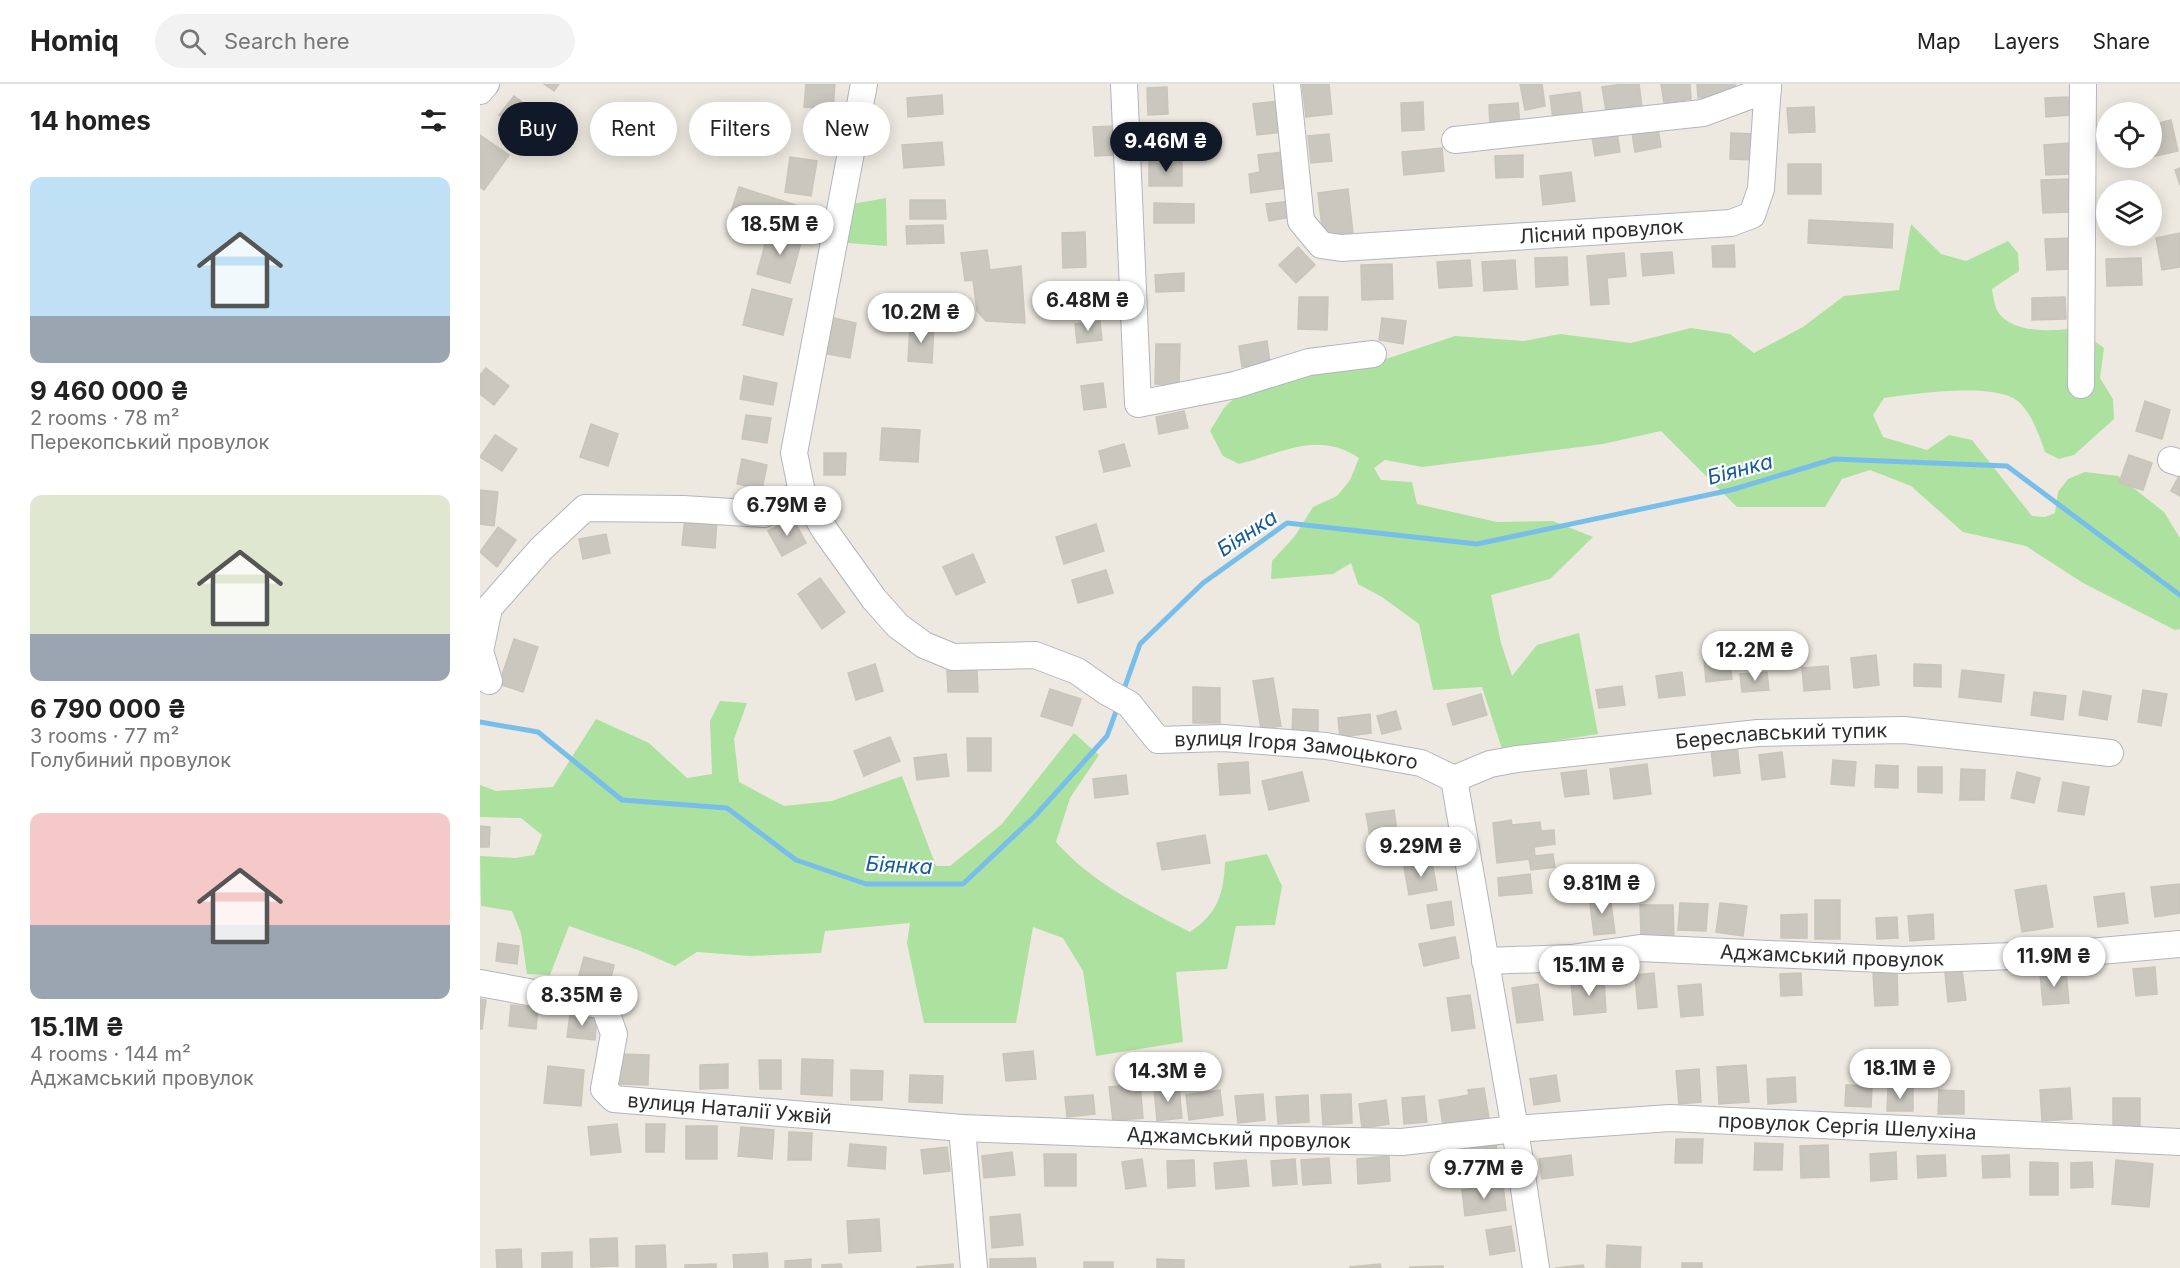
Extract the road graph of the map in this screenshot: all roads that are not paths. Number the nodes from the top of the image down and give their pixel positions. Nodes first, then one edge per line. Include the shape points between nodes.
1 (486, 84) edge
2 (864, 84) edge
3 (1124, 84) edge
4 (1287, 84) edge
5 (2083, 84) edge
6 (1768, 86) edge
7 (480, 91) edge
8 (1455, 140) dead end
9 (1373, 354) dead end
10 (2081, 385) dead end
11 (802, 492) junction
12 (485, 607) edge
13 (489, 681) dead end
14 (2110, 753) dead end
15 (1454, 779) junction
16 (2180, 944) edge
17 (1485, 961) junction
18 (480, 983) edge
19 (962, 1128) junction
20 (1515, 1129) junction
21 (2180, 1142) edge
22 (975, 1268) edge
23 (1536, 1268) edge

1 - 7 street
2 - 11 street, вулиця Ігоря Замоцького via 794,453
3 - 9 street via 1138,404 1235,385 1308,362
4 - 6 street, Лісний провулок via 1301,221 1321,245 1352,248 1731,223 1752,215 1761,189
5 - 10 street
6 - 8 street, Лісний провулок via 1703,113
11 - 12 street via 764,514 585,508
11 - 15 street, вулиця Ігоря Замоцького via 874,599 898,626 924,645 953,657 1035,655 1077,671 1118,698 1158,740 1222,738 1326,746 1420,763
12 - 13 street via 480,651
14 - 15 street, Береславський тупик via 1904,730 1758,733 1517,759 1490,764
15 - 17 street
16 - 17 street, Аджамський провулок via 2066,954 1902,960 1640,948 1571,958
17 - 20 street
18 - 19 street, вулиця Наталії Ужвій via 604,1006 614,1034 604,1089 614,1099
19 - 20 street, Аджамський провулок via 1402,1142
19 - 22 street
20 - 21 street, провулок Сергія Шелухіна via 1670,1118
20 - 23 street

